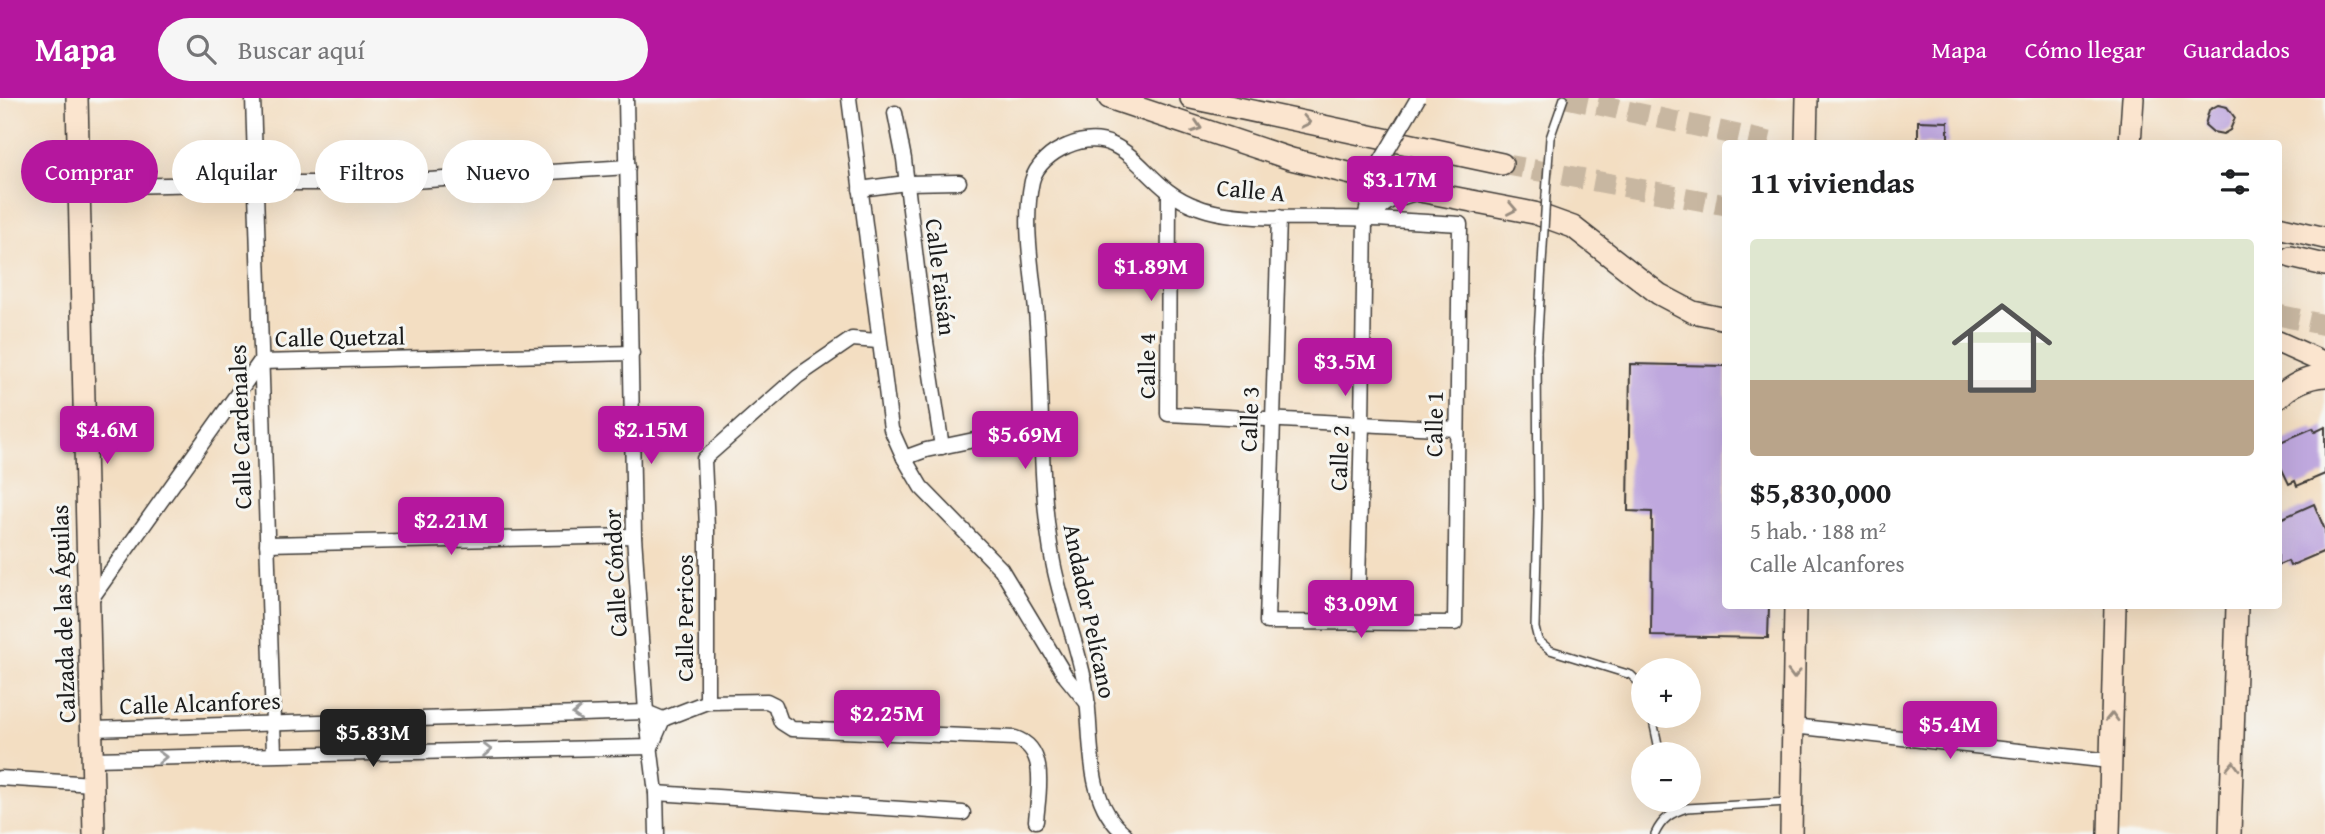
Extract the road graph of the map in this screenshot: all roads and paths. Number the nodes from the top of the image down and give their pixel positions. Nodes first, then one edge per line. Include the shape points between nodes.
1 (77, 98) edge
2 (253, 98) edge
3 (626, 98) edge
4 (849, 98) edge
5 (1109, 98) edge
6 (1191, 98) edge
7 (1418, 98) edge
8 (1564, 98) edge
9 (1807, 98) edge
10 (2133, 98) edge
11 (895, 113) dead end
12 (77, 140) edge
13 (254, 140) edge
14 (1806, 140) edge
15 (2131, 140) edge
16 (1502, 163) tunnel mouth
17 (628, 167) junction
18 (1375, 173) junction
19 (1033, 177) joint
20 (959, 182) dead end
21 (301, 183) edge
22 (906, 183) junction
23 (860, 189) junction
24 (1169, 192) junction
25 (1425, 192) junction
26 (78, 203) edge
27 (256, 203) edge
28 (1279, 217) junction
29 (1365, 218) junction
30 (1460, 224) joint
31 (2282, 229) edge
32 (2325, 238) edge
33 (2291, 257) dead end
34 (2325, 265) edge
35 (1722, 318) edge
36 (878, 341) junction
37 (2282, 344) edge
38 (632, 353) junction
39 (260, 362) junction
40 (2325, 363) edge
41 (2325, 376) edge
42 (2282, 394) edge
43 (1272, 419) junction
44 (1362, 424) junction
45 (1457, 429) junction
46 (942, 447) junction
47 (1041, 447) junction
48 (904, 458) junction
49 (634, 536) junction
50 (267, 544) junction
51 (89, 602) junction
52 (1795, 609) edge
53 (2116, 609) edge
54 (2237, 609) edge
55 (1357, 623) junction
56 (1631, 675) edge
57 (707, 702) junction
58 (1089, 705) junction
59 (646, 712) junction
60 (663, 719) junction
61 (274, 723) junction
62 (1793, 726) junction
63 (93, 729) junction
64 (652, 747) junction
65 (274, 754) junction
66 (93, 759) junction
67 (2110, 761) junction
68 (0, 778) edge
69 (93, 784) junction
70 (656, 793) junction
71 (1792, 802) junction
72 (963, 813) dead end
73 (1672, 813) joint
74 (1037, 821) dead end
75 (94, 834) edge
76 (657, 834) edge
77 (1125, 834) edge
78 (1655, 834) edge
79 (1791, 834) edge
80 (2109, 834) edge
81 (2230, 834) edge

1 - 12 main road, Calzada de las Águilas
2 - 13 street, Calle Cardenales
3 - 17 street, Calle Cóndor
4 - 23 street
5 -> 18 main road via 1291,159
6 -> 16 main road
7 - 18 street, Calle 2, bridge
8 - 56 lane, bridge via 1550,138 1537,351 1535,628 1538,640 1550,650
9 - 14 main road
10 - 15 main road
11 - 22 street, Calle Faisán
17 - 21 street via 382,183
17 - 38 street, Calle Cóndor
18 - 25 main road
18 - 29 street, Calle 2
19 - 24 street, Calle A via 1045,159 1068,145 1090,141 1113,144 1129,153
19 - 47 street, Andador Pelícano via 1028,212
20 - 22 street
22 - 23 street
22 - 46 street, Calle Faisán
23 - 36 street
24 - 28 street, Calle A via 1199,208
24 - 43 street, Calle 4 via 1168,414
25 - 29 street via 1390,201
25 -> 35 main road via 1534,213 1573,227 1659,294 1693,312
26 - 51 main road, Calzada de las Águilas
27 - 39 street, Calle Cardenales
28 - 29 street, Calle A
28 - 43 street, Calle 3
29 - 30 street, Calle A
29 - 44 street, Calle 2
30 - 45 street, Calle 1
31 - 32 main road
33 - 34 main road
36 - 48 street via 891,429
36 - 57 street, Calle Pericos via 852,339 798,376 704,459
37 - 40 main road
38 - 39 street, Calle Quetzal
38 - 49 street, Calle Cóndor
39 - 50 street, Calle Cardenales
39 - 51 street, Calle Quetzal
41 - 42 main road via 2310,377
43 - 44 street
43 - 55 street, Calle 3 via 1267,622
44 - 45 street
44 - 55 street, Calle 2
45 - 55 street, Calle 1 via 1455,624
46 - 47 street via 974,440
46 - 48 street
47 - 58 street, Andador Pelícano via 1054,565
48 - 58 street via 921,487 1000,569 1066,677
49 - 50 street
49 - 59 street, Calle Cóndor
50 - 61 street, Calle Cardenales
51 - 63 main road, Calzada de las Águilas
52 -> 62 main road
67 -> 53 main road
81 -> 54 main road
57 - 60 street, Calle Pericos
57 - 74 street via 766,701 775,705 784,725 792,729 1016,738 1034,751 1039,765
58 - 77 street, Andador Pelícano via 1092,762 1101,803
59 - 60 street, Calle Pericos
59 -> 61 street, Calle Alcanfores
59 - 64 street, Calle Cóndor
60 - 64 street
61 - 63 street, Calle Alcanfores
61 - 65 street, Calle Cardenales
62 - 67 street
62 - 71 main road
63 - 66 main road, Calzada de las Águilas
65 -> 64 street
64 - 70 street, Calle Cóndor
66 -> 65 street
66 - 69 main road, Calzada de las Águilas
67 - 80 main road
68 - 69 street
69 - 75 main road, Calzada de las Águilas
70 - 72 street
70 - 76 street, Calle Cóndor
71 - 73 lane via 1698,807
71 - 79 main road
73 - 78 lane

